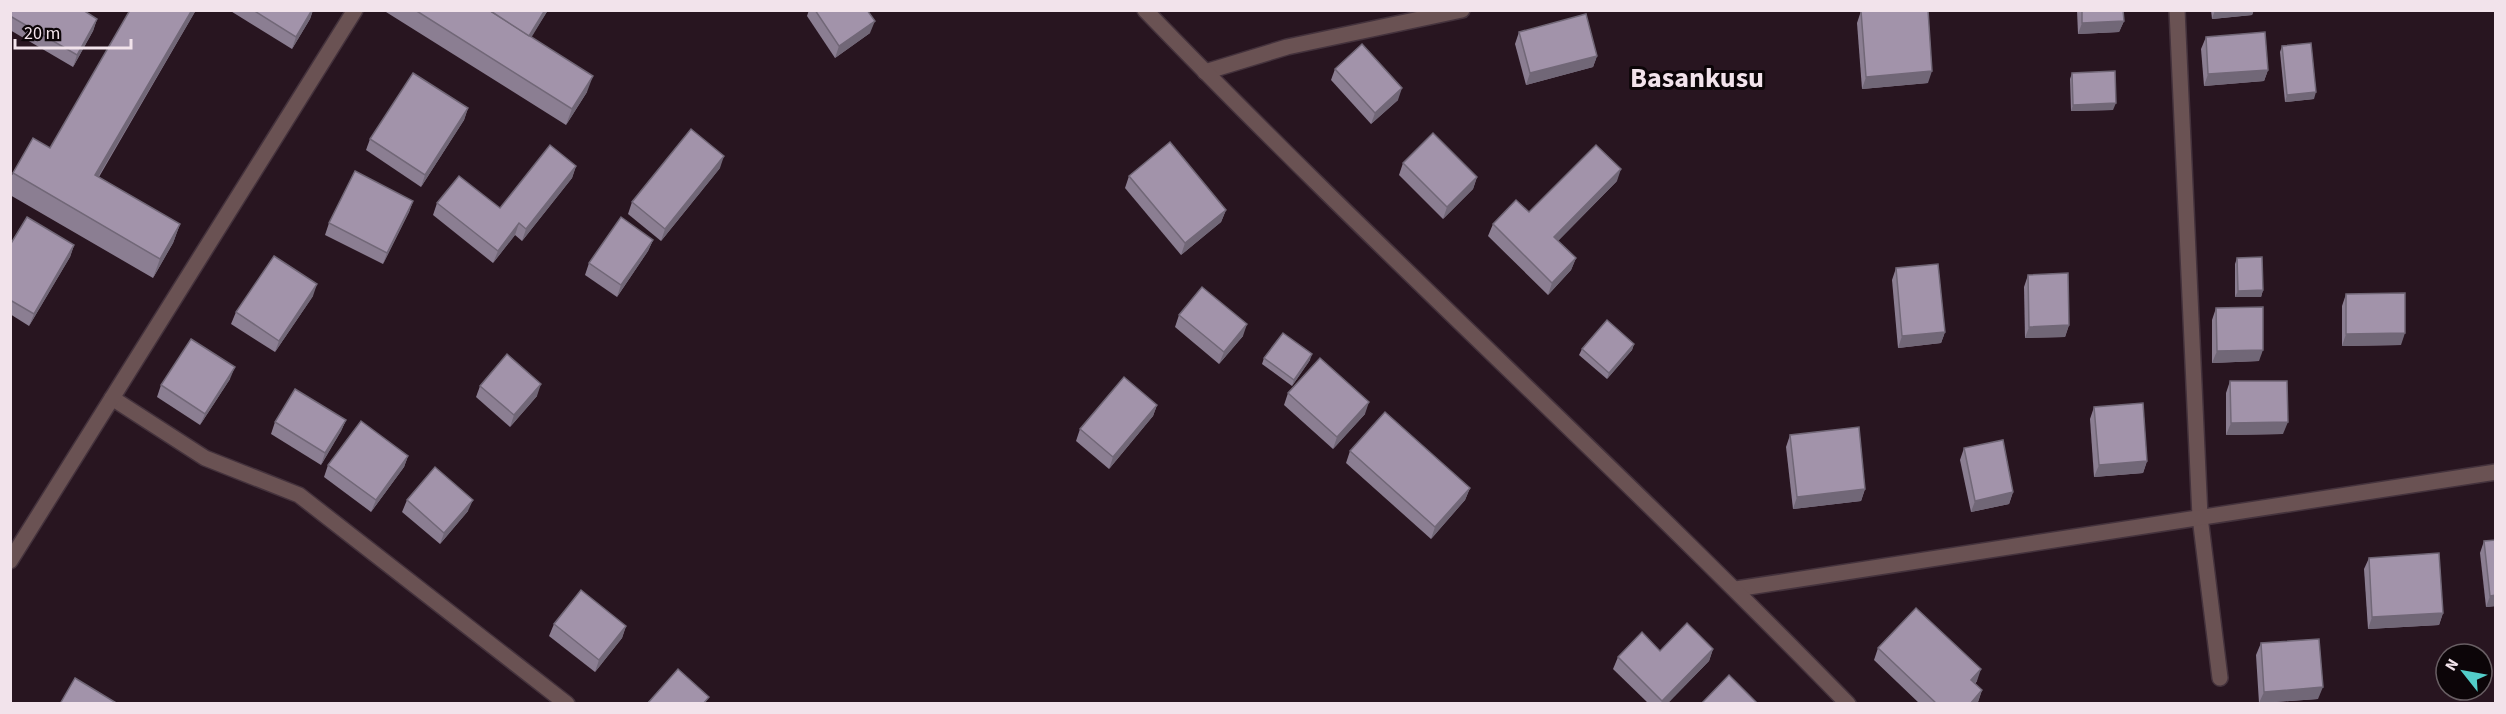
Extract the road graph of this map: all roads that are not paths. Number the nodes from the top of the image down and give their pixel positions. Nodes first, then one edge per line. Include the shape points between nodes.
1 (355, 10) edge
2 (1145, 10) edge
3 (1462, 10) edge
4 (2177, 10) edge
5 (1205, 72) junction
6 (112, 398) junction
7 (2496, 472) edge
8 (2200, 518) junction
9 (10, 561) edge
10 (1736, 589) junction
11 (2220, 678) dead end
12 (567, 704) edge
13 (1848, 704) edge

1 - 6 street
2 - 5 street
3 - 5 street via 1287,46
4 - 8 street
5 - 10 street
6 - 9 street
6 - 12 street via 205,458 299,495
7 - 8 street
8 - 10 street
8 - 11 street
10 - 13 street

